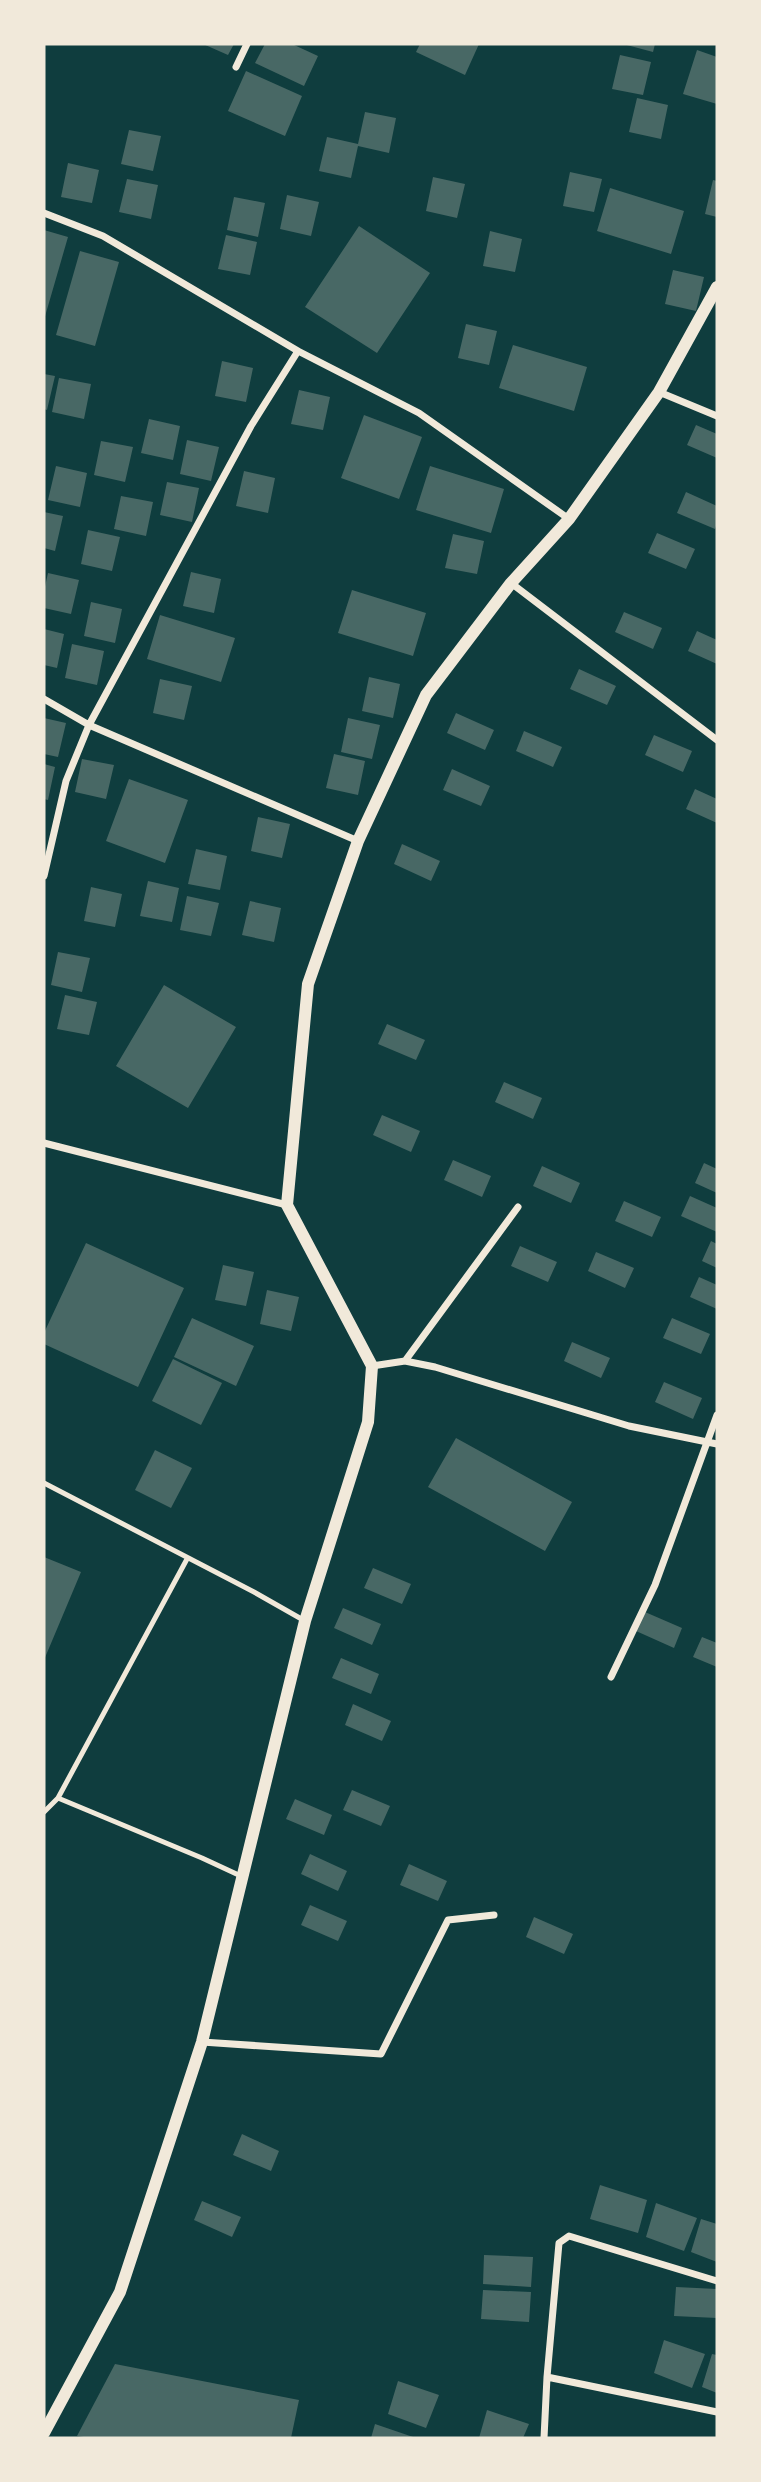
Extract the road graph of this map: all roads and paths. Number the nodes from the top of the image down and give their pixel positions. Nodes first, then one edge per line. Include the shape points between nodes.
1 (247, 44) edge
2 (236, 67) dead end
3 (44, 213) edge
4 (717, 287) edge
5 (298, 351) junction
6 (659, 392) junction
7 (717, 416) edge
8 (569, 519) junction
9 (511, 583) junction
10 (44, 699) edge
11 (89, 725) junction
12 (717, 740) edge
13 (358, 841) junction
14 (44, 876) edge
15 (44, 1143) edge
16 (287, 1205) junction
17 (518, 1207) dead end
18 (405, 1361) junction
19 (372, 1366) junction
20 (717, 1415) edge
21 (706, 1442) junction
22 (717, 1444) edge
23 (44, 1483) edge
24 (187, 1559) junction
25 (305, 1621) junction
26 (611, 1677) dead end
27 (58, 1798) junction
28 (44, 1812) edge
29 (243, 1877) junction
30 (494, 1914) dead end
31 (202, 2042) junction
32 (717, 2281) edge
33 (547, 2377) junction
34 (717, 2412) edge
35 (44, 2433) edge
36 (544, 2438) edge

1 - 2 street
3 - 5 street via 103,236
4 - 6 street
5 - 8 street via 419,413
5 - 11 street via 251,426
6 - 7 street
6 - 8 street
8 - 9 street
9 - 12 street
9 - 13 street via 426,695
10 - 11 street
11 - 13 street
11 - 14 street via 66,781
13 - 16 street via 308,984
15 - 16 street
16 - 19 street
17 - 18 street
18 - 19 street
18 - 21 street via 481,1379 629,1426
19 - 25 street via 368,1422
20 - 21 street
21 - 22 street
21 - 26 street via 655,1585
23 - 24 lane
24 - 25 lane
24 - 27 lane
25 - 29 street
27 - 28 lane
27 - 29 lane
29 - 31 street
30 - 31 street via 448,1920 381,2054
31 - 35 street via 120,2292
32 - 33 street via 569,2236 559,2243
33 - 34 street
33 - 36 street

